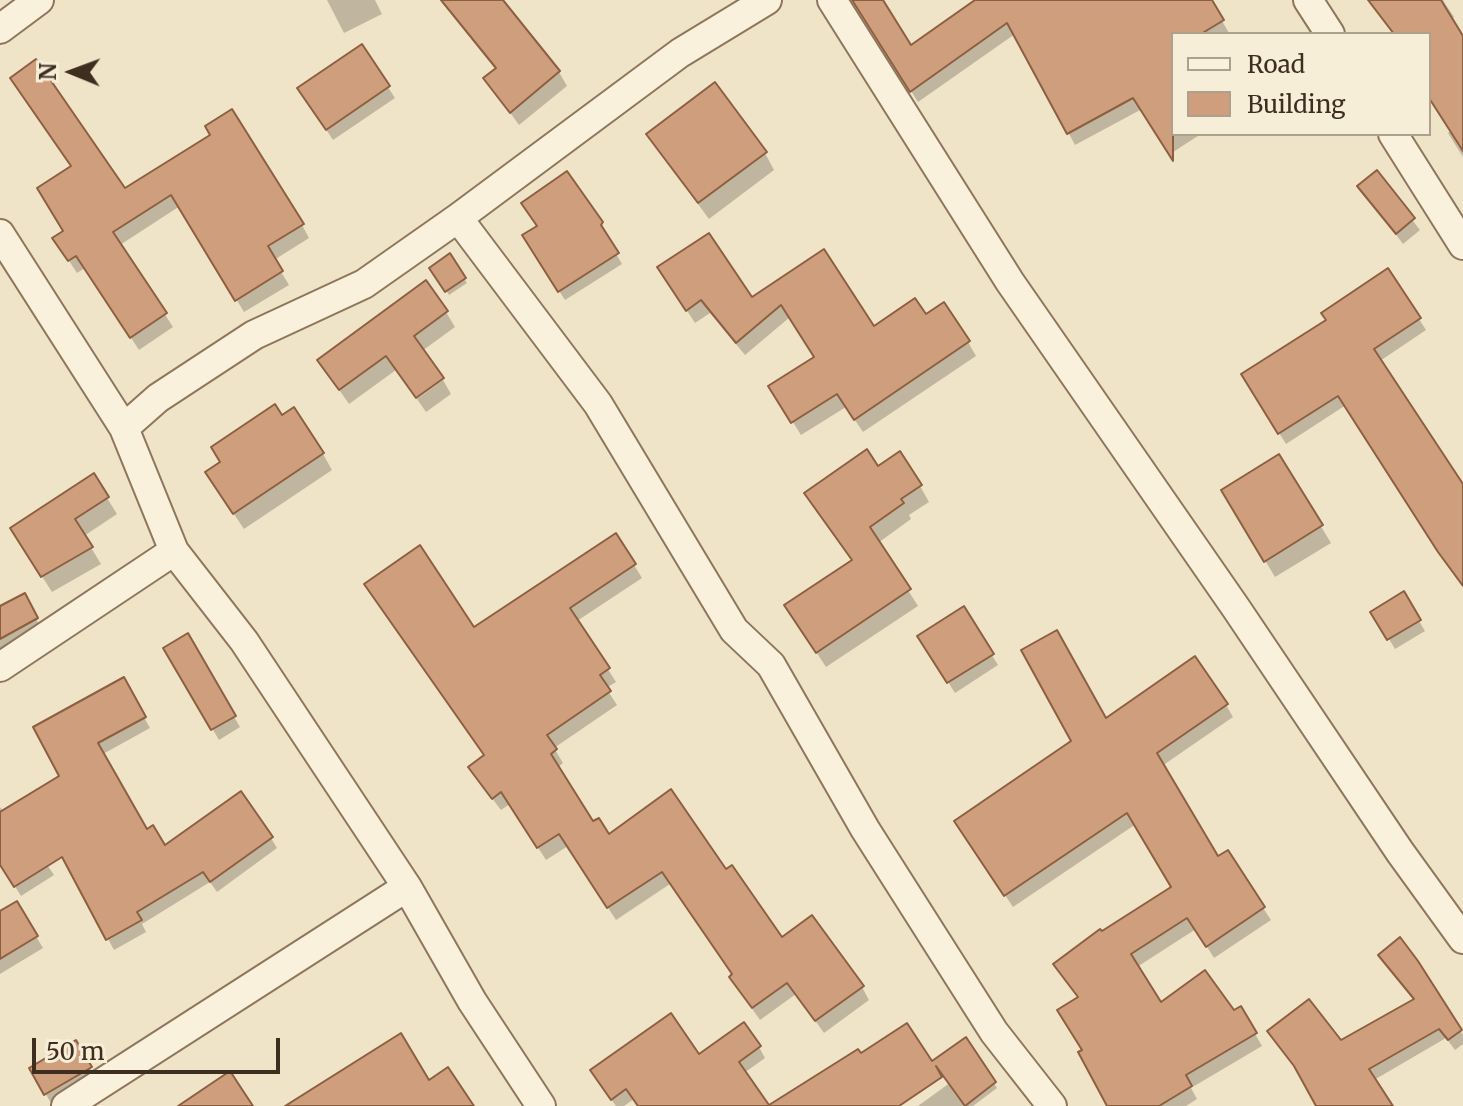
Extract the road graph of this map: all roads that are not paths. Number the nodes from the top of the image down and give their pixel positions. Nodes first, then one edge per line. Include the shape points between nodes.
1 (39, 0) edge
2 (767, 0) edge
3 (832, 0) edge
4 (1308, 0) edge
5 (0, 29) edge
6 (1329, 32) edge
7 (1394, 136) edge
8 (458, 218) junction
9 (0, 234) edge
10 (1463, 245) edge
11 (124, 428) junction
12 (174, 551) junction
13 (0, 667) edge
14 (407, 887) junction
15 (1463, 939) edge
16 (66, 1106) edge
17 (541, 1106) edge
18 (1052, 1106) edge

1 - 5 street
2 - 8 street via 680,53
3 - 15 street via 1010,282
4 - 6 street
7 - 10 street
8 - 11 street via 364,284 254,335 158,398
8 - 18 street via 598,404 734,630 771,665 865,829 994,1032
9 - 11 street
11 - 12 street
12 - 13 street
12 - 14 street via 244,641
14 - 16 street
14 - 17 street via 472,1001

